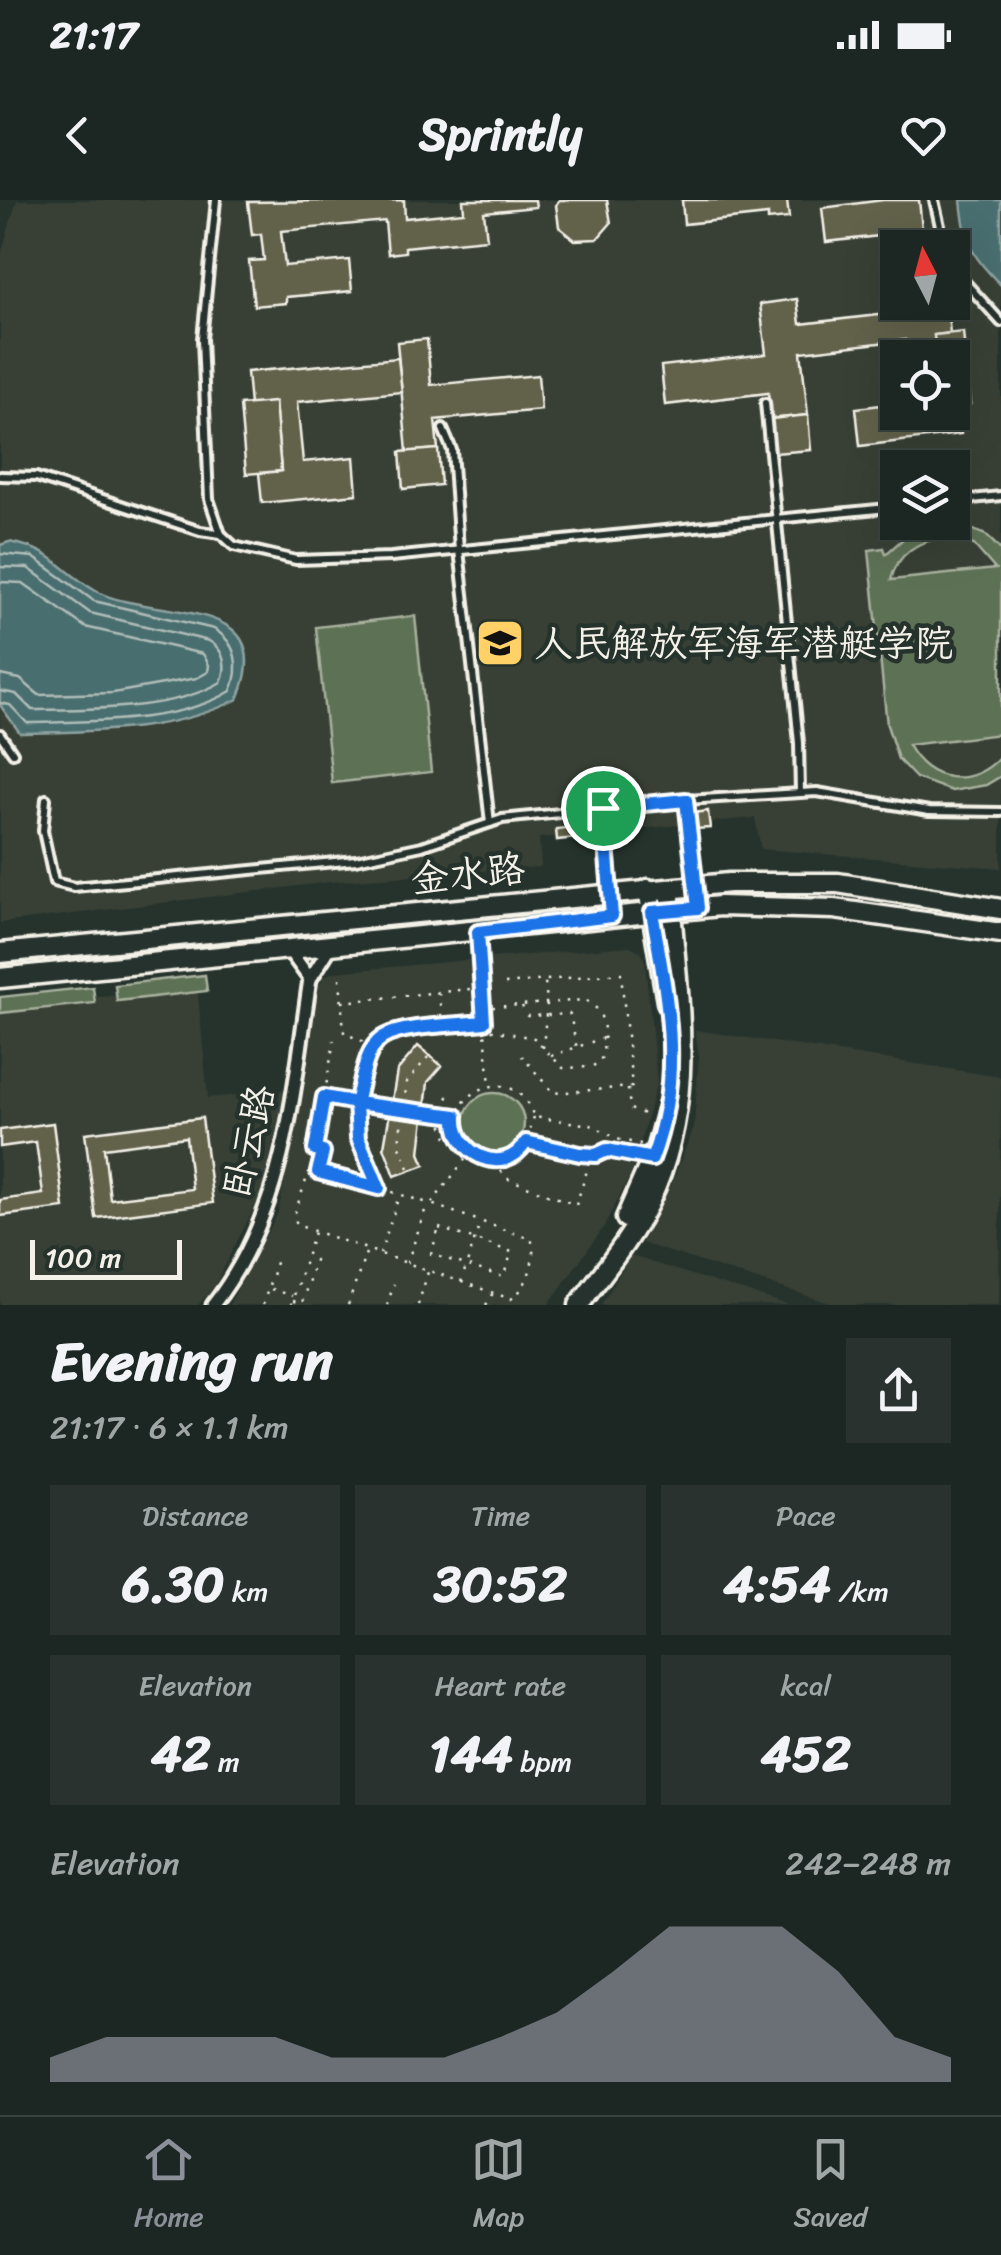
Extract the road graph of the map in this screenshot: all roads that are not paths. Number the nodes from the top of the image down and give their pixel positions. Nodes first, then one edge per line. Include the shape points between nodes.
1 (216, 200) edge
2 (934, 200) edge
3 (941, 230) edge
4 (970, 288) edge
5 (1001, 322) edge
6 (765, 403) dead end
7 (443, 429) dead end
8 (0, 476) edge
9 (1001, 496) edge
10 (970, 499) edge
11 (880, 509) edge
12 (776, 519) junction
13 (221, 534) junction
14 (459, 550) junction
15 (0, 734) edge
16 (13, 753) dead end
17 (800, 793) junction
18 (46, 799) dead end
19 (686, 800) junction
20 (603, 808) junction
21 (1001, 812) edge
22 (490, 822) junction
23 (696, 885) junction
24 (669, 887) junction
25 (648, 889) junction
26 (613, 892) junction
27 (698, 908) junction
28 (1001, 909) edge
29 (662, 911) junction
30 (612, 916) junction
31 (1001, 933) edge
32 (331, 946) junction
33 (289, 950) junction
34 (0, 952) edge
35 (0, 978) edge
36 (310, 979) junction
37 (213, 1305) edge
38 (568, 1305) edge
39 (579, 1305) edge

1 - 13 lane via 202,339 210,499
2 - 3 lane
4 - 5 lane
6 - 12 lane
7 - 14 lane via 452,450
8 - 13 lane via 36,477
9 - 10 lane
11 - 12 lane
12 - 14 lane
12 - 17 lane
13 - 14 lane via 234,546 296,560
14 - 22 lane
15 - 16 lane
17 - 19 lane
17 - 21 lane via 928,812
18 - 22 lane via 43,830 54,882 74,887 356,860
19 - 20 lane
19 - 23 lane
20 - 22 lane
20 - 26 lane
23 - 24 main road, 金水路
23 - 27 lane
23 - 28 main road, 金水路 via 838,884
24 - 25 main road, 金水路
24 - 29 main road
25 - 26 main road, 金水路
25 - 29 main road
26 - 30 lane
26 - 34 main road, 金水路
27 - 29 main road, 金水路
27 - 31 main road, 金水路 via 834,910
29 - 30 main road, 金水路
29 - 38 main road via 673,1074 664,1121 634,1205
29 - 39 main road via 683,1070 673,1136 648,1204
30 - 32 main road, 金水路
32 - 33 main road, 金水路
32 - 36 street, 卧云路
33 - 35 main road, 金水路
33 - 36 street
36 - 37 street, 卧云路 via 277,1178 248,1252

